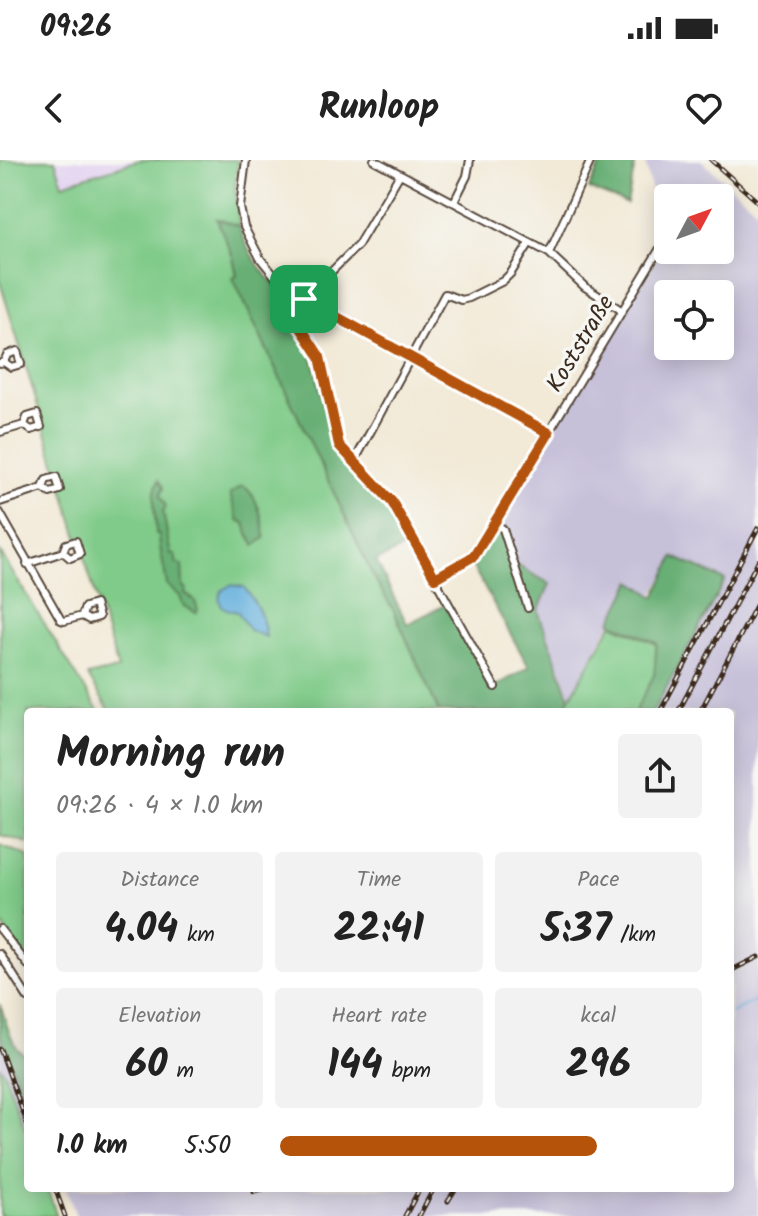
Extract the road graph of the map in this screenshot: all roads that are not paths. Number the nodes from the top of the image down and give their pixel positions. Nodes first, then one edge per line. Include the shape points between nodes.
1 (246, 160) edge
2 (374, 160) edge
3 (470, 160) edge
4 (591, 160) edge
5 (383, 162) edge
6 (400, 174) junction
7 (454, 202) junction
8 (529, 244) junction
9 (549, 253) junction
10 (654, 257) edge
11 (304, 299) junction
12 (621, 310) junction
13 (409, 358) junction
14 (24, 425) dead end
15 (0, 432) edge
16 (549, 433) junction
17 (354, 462) junction
18 (43, 488) dead end
19 (0, 502) edge
20 (0, 513) edge
21 (494, 523) junction
22 (63, 552) dead end
23 (27, 564) junction
24 (435, 578) junction
25 (528, 608) dead end
26 (82, 616) dead end
27 (495, 687) dead end
28 (0, 929) edge
29 (0, 954) edge
30 (24, 960) edge
31 (24, 992) edge

1 - 11 street via 240,207 244,227 271,273
2 - 5 street
3 - 7 street
4 - 9 street
5 - 6 street
6 - 7 street
6 - 11 street via 358,245
7 - 8 street
8 - 9 street
8 - 13 street via 503,281 461,300 445,294
9 - 12 street via 585,287
10 - 12 street, Koststraße
11 - 13 street
11 - 17 street via 299,325 320,357 337,440
12 - 16 street, Koststraße
13 - 16 street
13 - 17 street
14 - 15 street
16 - 21 street, Koststraße
17 - 24 street via 392,502
18 - 19 street
20 - 23 street
21 - 24 street, Koststraße via 474,556
21 - 25 street via 503,529
22 - 23 street
23 - 26 street via 61,620
24 - 27 street
28 - 30 street
29 - 31 street

